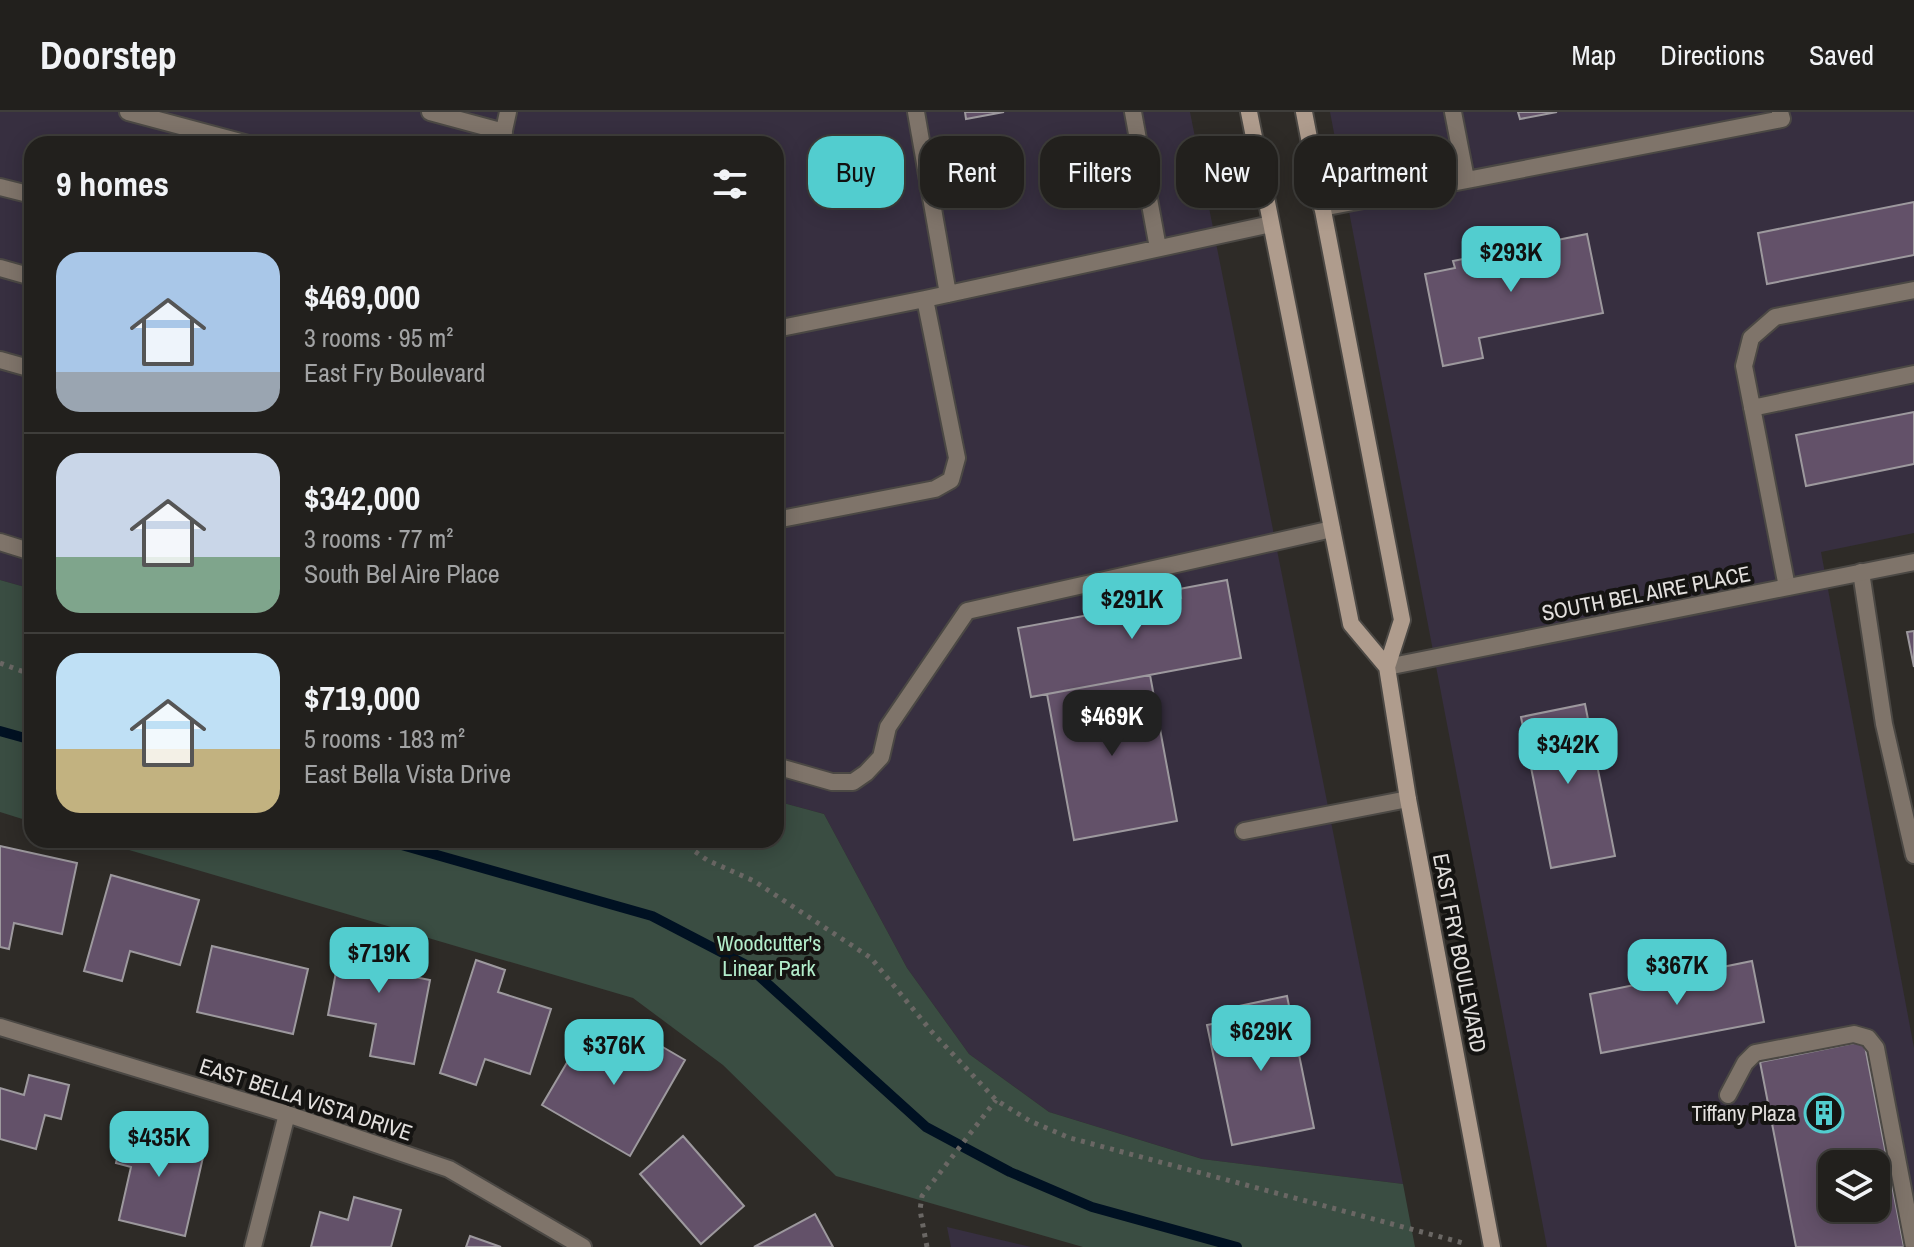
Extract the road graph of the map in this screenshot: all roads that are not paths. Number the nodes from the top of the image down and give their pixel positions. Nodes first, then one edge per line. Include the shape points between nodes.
1 (128, 112) edge
2 (430, 112) edge
3 (508, 112) edge
4 (916, 112) edge
5 (1133, 112) edge
6 (1249, 112) edge
7 (1304, 112) edge
8 (1453, 112) edge
9 (1780, 112) edge
10 (218, 136) edge
11 (496, 136) edge
12 (502, 136) edge
13 (1308, 136) edge
14 (1466, 179) junction
15 (1456, 181) edge
16 (0, 187) edge
17 (24, 193) edge
18 (1322, 208) edge
19 (1271, 224) junction
20 (1158, 248) junction
21 (0, 268) edge
22 (24, 275) edge
23 (1914, 290) edge
24 (948, 294) junction
25 (925, 299) junction
26 (784, 327) edge
27 (0, 360) edge
28 (24, 367) edge
29 (1914, 374) edge
30 (1752, 408) junction
31 (784, 518) edge
32 (1332, 529) junction
33 (0, 542) edge
34 (24, 550) edge
35 (1914, 562) edge
36 (1861, 572) junction
37 (1787, 587) junction
38 (1387, 667) junction
39 (784, 768) edge
40 (1408, 799) junction
41 (1244, 831) dead end
42 (1914, 855) edge
43 (0, 1027) edge
44 (1728, 1095) dead end
45 (287, 1114) junction
46 (253, 1247) edge
47 (583, 1247) edge
48 (1492, 1247) edge
49 (1914, 1247) edge

1 - 10 street
2 - 11 street
3 - 12 street
4 - 24 street
5 - 20 street
6 - 19 main road
7 - 13 main road, EAST FRY BOULEVARD
8 - 14 street
9 - 14 street via 1782,119
14 - 15 street
16 - 17 street
18 - 38 main road, EAST FRY BOULEVARD via 1402,620
19 - 20 street
19 - 32 main road
20 - 24 street
21 - 22 street
23 - 30 street via 1775,317 1751,338 1744,366
24 - 25 street
25 - 26 street
25 - 31 street via 957,458 951,480 935,489
27 - 28 street
29 - 30 street
30 - 37 street
32 - 38 main road via 1351,624
32 - 39 street via 967,611 888,727 881,757 866,773 853,782 832,782
33 - 34 street
35 - 36 street, SOUTH BEL AIRE PLACE
36 - 37 street, SOUTH BEL AIRE PLACE
36 - 42 street via 1884,724
37 - 38 street, SOUTH BEL AIRE PLACE
38 - 40 main road, EAST FRY BOULEVARD
40 - 41 street
40 - 48 main road, EAST FRY BOULEVARD
43 - 45 street, EAST BELLA VISTA DRIVE
44 - 49 street via 1755,1053 1854,1034 1868,1038 1876,1048
45 - 46 street
45 - 47 street, EAST BELLA VISTA DRIVE via 449,1169

